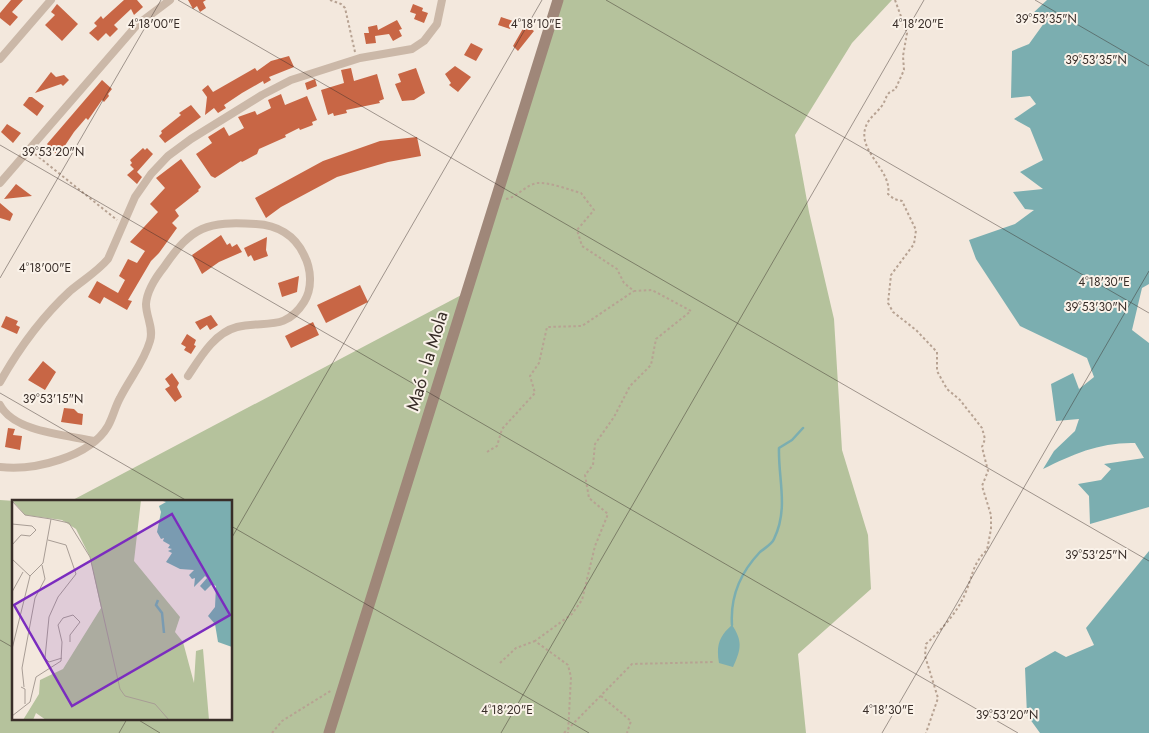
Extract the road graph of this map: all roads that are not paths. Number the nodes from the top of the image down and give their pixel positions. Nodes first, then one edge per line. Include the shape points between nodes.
1 (52, 0) edge
2 (170, 0) edge
3 (442, 0) edge
4 (558, 0) edge
5 (0, 59) edge
6 (0, 183) edge
7 (188, 376) dead end
8 (0, 382) edge
9 (0, 405) edge
10 (94, 442) junction
11 (0, 467) edge
12 (329, 733) edge

1 - 5 street
2 - 6 street via 137,25
3 - 8 street via 437,24 424,41 412,49 357,59 291,80 168,156 136,197 108,259 52,309
4 - 12 street, Maó - la Mola
7 - 10 street via 212,342 236,327 274,325 287,320 305,301 310,288 307,261 289,235 266,225 227,223 206,226 191,234 176,249 150,289 146,304 151,338 145,355 107,427
9 - 10 street via 20,425
10 - 11 street via 64,459

